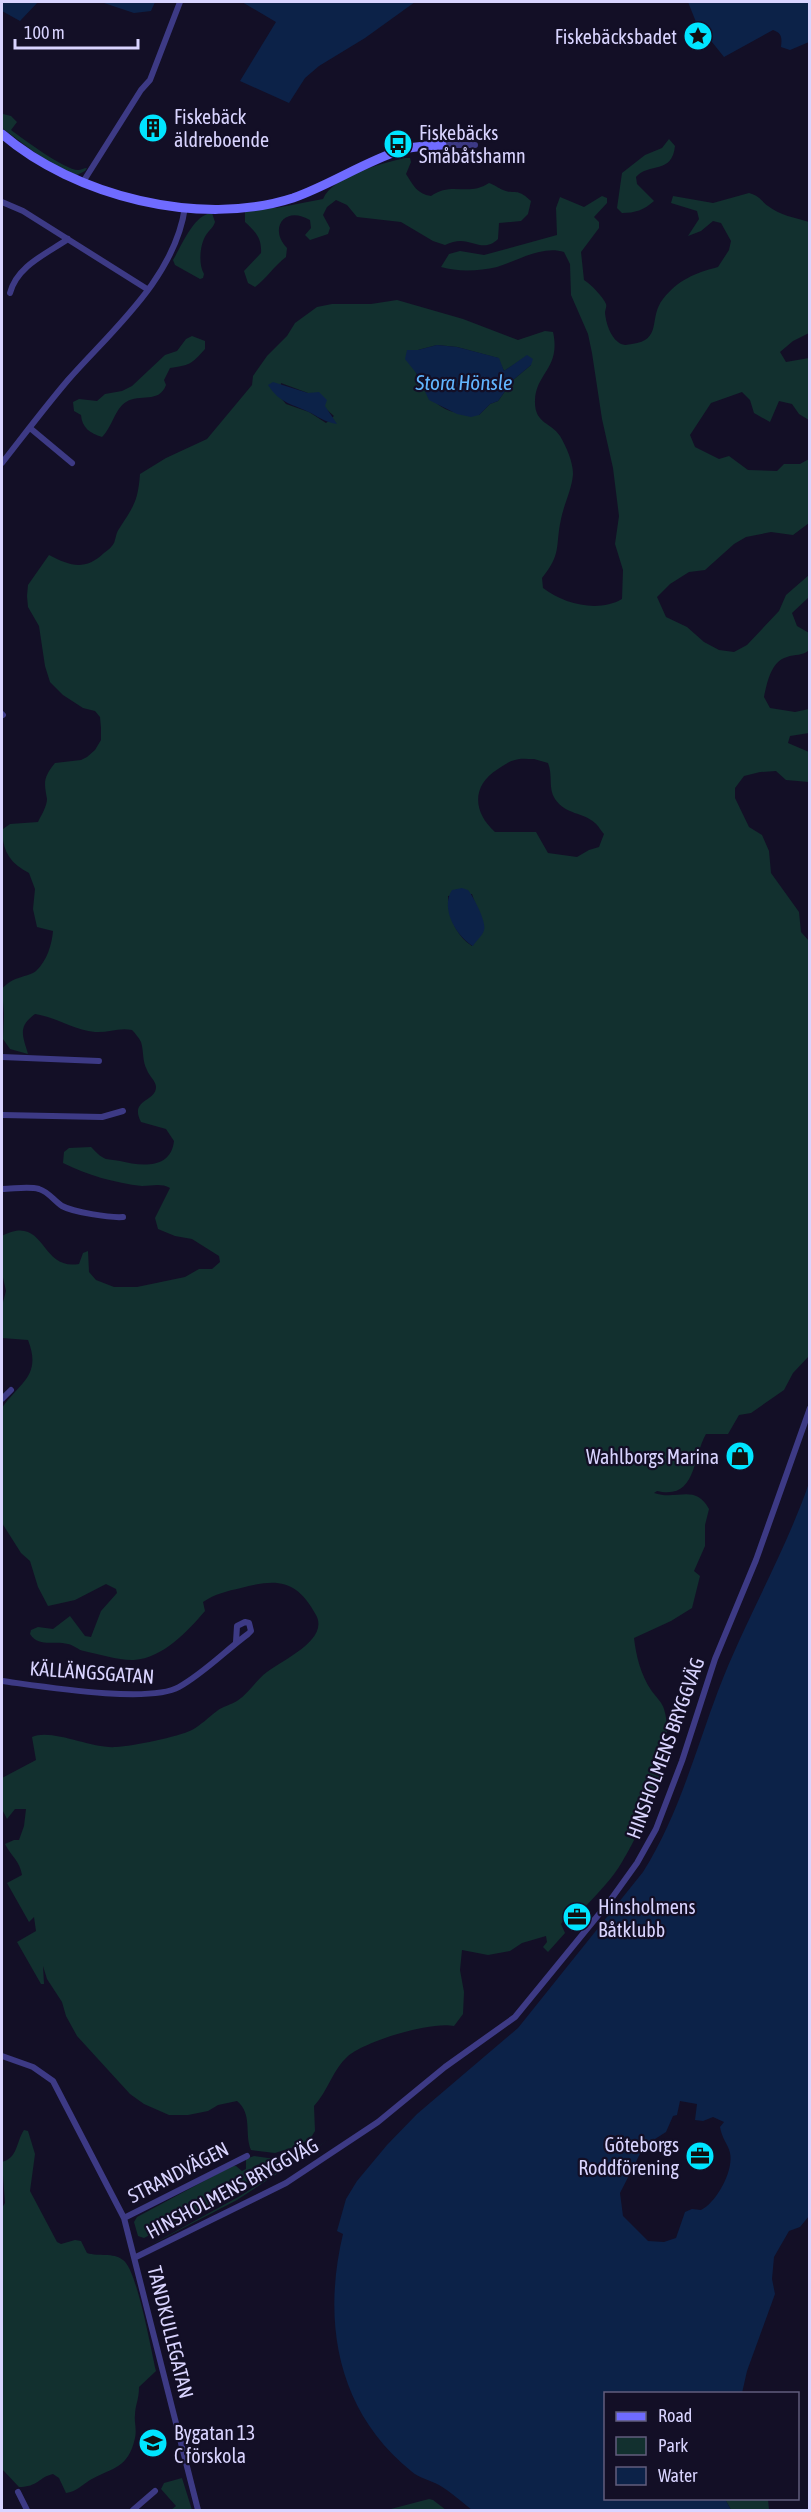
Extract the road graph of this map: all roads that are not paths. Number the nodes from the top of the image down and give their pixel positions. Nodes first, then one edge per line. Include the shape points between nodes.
1 (180, 2) edge
2 (2, 134) edge
3 (442, 145) joint
4 (475, 145) dead end
5 (83, 182) junction
6 (2, 202) edge
7 (185, 207) junction
8 (68, 239) junction
9 (147, 289) junction
10 (10, 293) dead end
11 (30, 428) junction
12 (2, 463) edge
13 (72, 463) dead end
14 (2, 1057) edge
15 (99, 1061) dead end
16 (123, 1111) dead end
17 (2, 1115) edge
18 (2, 1190) edge
19 (123, 1217) dead end
20 (10, 1390) dead end
21 (2, 1399) edge
22 (810, 1408) edge
23 (236, 1642) dead end
24 (2, 1681) edge
25 (2, 2056) edge
26 (247, 2156) dead end
27 (124, 2218) junction
28 (135, 2257) junction
29 (155, 2491) dead end
30 (18, 2492) dead end
31 (27, 2511) edge
32 (133, 2511) edge
33 (198, 2511) edge

1 - 5 street via 150,80
2 - 5 street via 37,159
3 - 4 street
3 - 7 street via 402,150 278,202 239,208
5 - 7 street via 116,195
6 - 8 street
7 - 9 street via 175,243
8 - 9 street
8 - 10 street via 22,270
9 - 11 street
11 - 12 street
11 - 13 street
14 - 15 street
16 - 17 street via 102,1117
18 - 19 street via 36,1188 71,1209
20 - 21 street
22 - 28 street, HINSHOLMENS BRYGGVÄG via 656,1829 638,1863 609,1902 515,2017 378,2122 286,2183
23 - 24 street, KÄLLÄNGSGATAN via 185,1683 163,1694 132,1695
25 - 27 street, TANDKULLEGATAN via 44,2074 57,2087
26 - 27 street, STRANDVÄGEN
27 - 28 street, TANDKULLEGATAN
28 - 33 street, TANDKULLEGATAN
29 - 32 street
30 - 31 street

